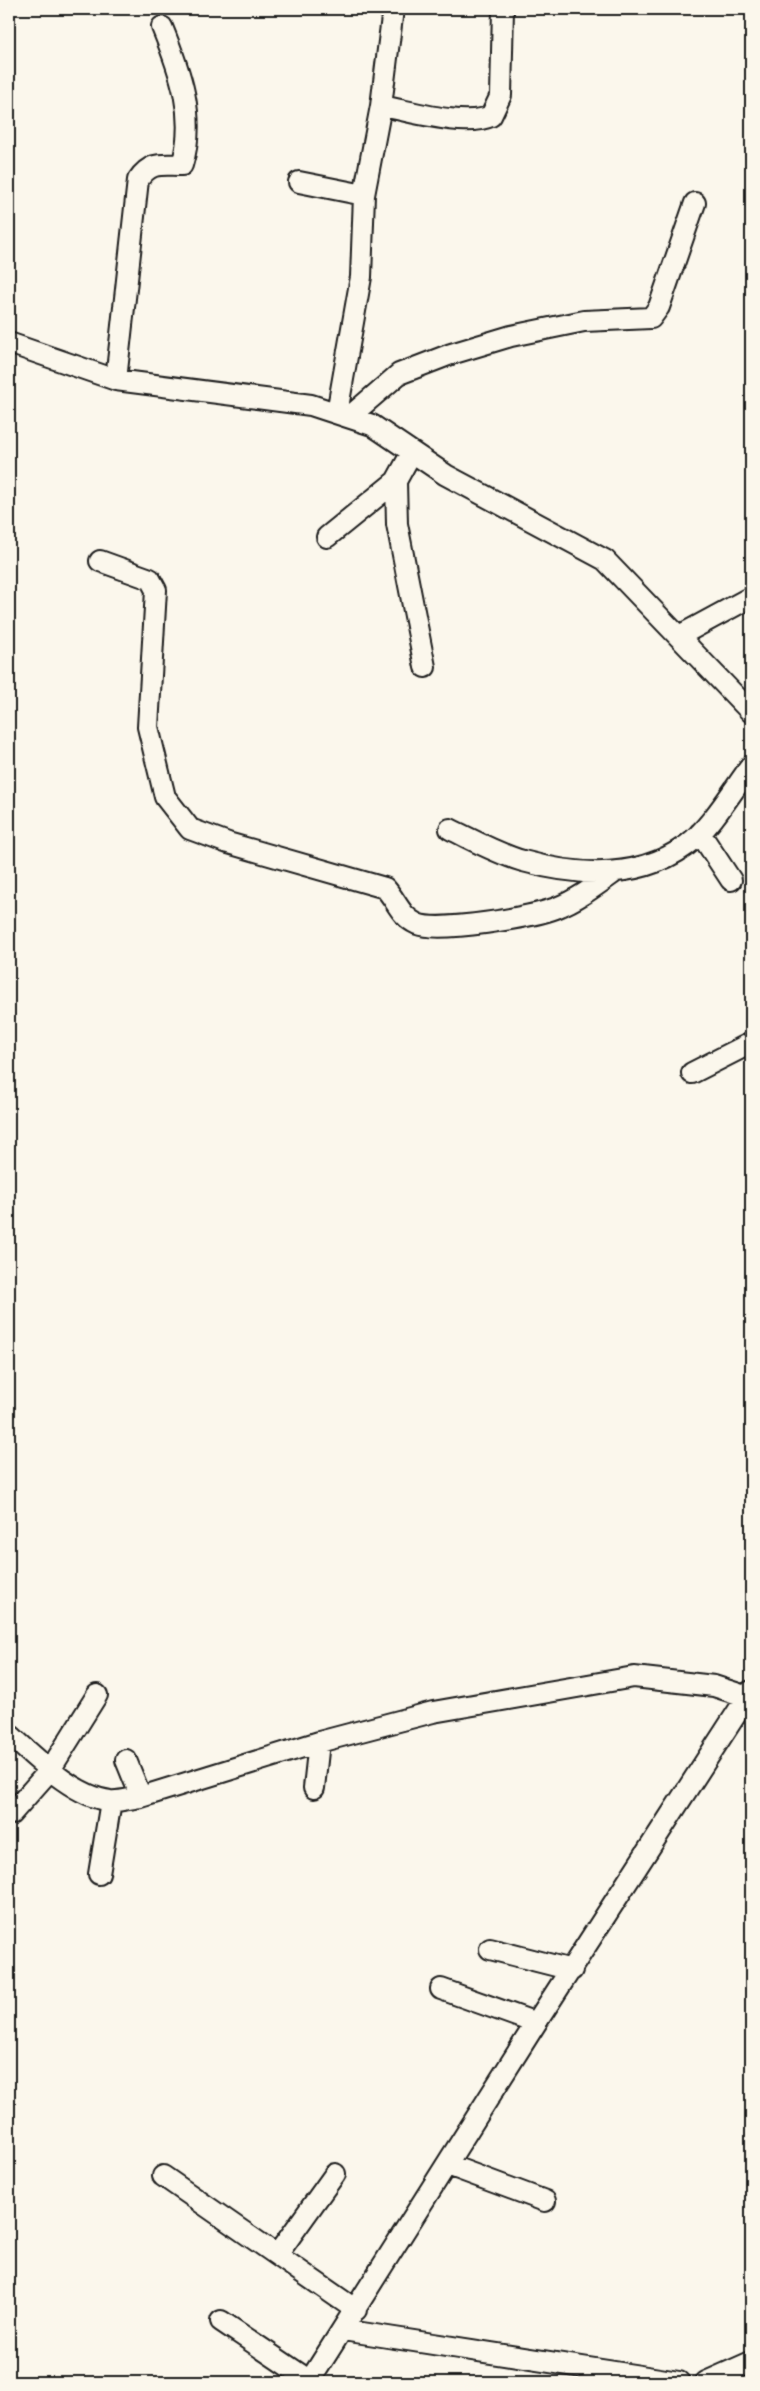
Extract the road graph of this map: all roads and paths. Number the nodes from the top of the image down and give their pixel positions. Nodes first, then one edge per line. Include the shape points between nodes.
1 (393, 9) edge
2 (503, 9) edge
3 (162, 27) dead end
4 (381, 106) junction
5 (299, 182) dead end
6 (364, 195) junction
7 (695, 203) dead end
8 (9, 343) edge
9 (116, 380) junction
10 (343, 415) junction
11 (412, 452) junction
12 (396, 481) junction
13 (327, 537) dead end
14 (100, 561) dead end
15 (751, 598) edge
16 (679, 636) junction
17 (425, 667) dead end
18 (751, 712) edge
19 (751, 766) edge
20 (450, 829) dead end
21 (700, 833) junction
22 (615, 872) junction
23 (731, 880) dead end
24 (751, 1043) edge
25 (692, 1073) dead end
26 (97, 1695) dead end
27 (750, 1695) edge
28 (9, 1734) edge
29 (319, 1742) junction
30 (126, 1760) dead end
31 (50, 1770) junction
32 (314, 1788) dead end
33 (141, 1797) junction
34 (111, 1801) junction
35 (11, 1814) dead end
36 (99, 1874) dead end
37 (490, 1949) dead end
38 (572, 1970) junction
39 (441, 1989) dead end
40 (536, 2022) junction
41 (448, 2165) junction
42 (336, 2174) dead end
43 (163, 2176) dead end
44 (545, 2201) dead end
45 (277, 2255) junction
46 (356, 2310) junction
47 (221, 2321) dead end
48 (343, 2330) junction
49 (751, 2362) edge
50 (310, 2382) edge
51 (679, 2382) edge
52 (706, 2382) edge

1 - 4 street
2 - 4 street via 501,95 491,116 480,121 458,119
3 - 9 street via 180,71 186,96 186,151 182,165 154,165 145,169 138,180
4 - 6 street
5 - 6 street
6 - 10 street via 361,277
7 - 10 street via 659,306 651,318 584,321 511,336 451,354 400,374
8 - 9 street
9 - 10 street via 311,404
10 - 11 street via 372,424
11 - 12 street
11 - 16 street via 446,475 605,560
12 - 13 street
12 - 17 street via 397,524
14 - 22 street via 150,579 156,590 148,727 165,797 190,829 385,888 394,898 399,912 418,924 449,927 521,917 557,908
15 - 16 street
16 - 18 street
19 - 21 street
20 - 22 street via 522,861 582,872
21 - 22 street via 674,853 639,868
21 - 23 street
24 - 25 street
26 - 31 street
27 - 29 street via 714,1686 634,1677 433,1712
27 - 38 street
28 - 31 street
29 - 32 street
29 - 33 street
30 - 33 street
31 - 34 street via 85,1792
31 - 35 street
33 - 34 street
34 - 36 street
37 - 38 street
38 - 40 street
39 - 40 street
40 - 41 street
41 - 44 street
41 - 46 street
42 - 45 street
43 - 45 street
45 - 46 street
46 - 48 street
47 - 50 street
48 - 50 street
48 - 51 street
49 - 52 street

